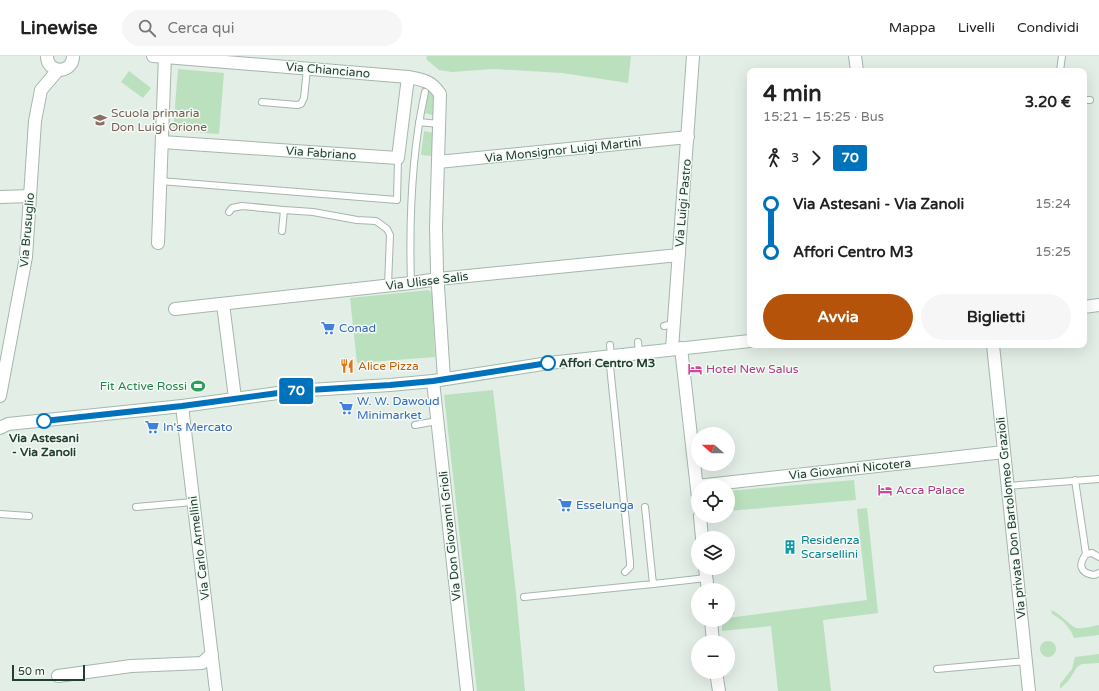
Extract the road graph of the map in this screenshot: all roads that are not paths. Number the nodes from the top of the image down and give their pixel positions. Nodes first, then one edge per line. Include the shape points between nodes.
1 (47, 56) edge
2 (73, 56) edge
3 (153, 56) edge
4 (693, 56) edge
5 (855, 56) edge
6 (1062, 56) edge
7 (165, 57) edge
8 (857, 68) edge
9 (1060, 68) edge
10 (307, 69) junction
11 (58, 70) junction
12 (408, 77) junction
13 (425, 92) dead end
14 (262, 102) dead end
15 (419, 122) junction
16 (439, 124) junction
17 (688, 137) junction
18 (162, 142) junction
19 (398, 158) junction
20 (438, 162) junction
21 (160, 181) junction
22 (30, 196) junction
23 (0, 197) edge
24 (284, 210) junction
25 (229, 212) dead end
26 (282, 231) dead end
27 (158, 243) dead end
28 (678, 255) junction
29 (438, 279) junction
30 (411, 283) junction
31 (388, 285) junction
32 (223, 304) junction
33 (1099, 305) edge
34 (1087, 307) edge
35 (175, 309) dead end
36 (747, 341) edge
37 (993, 348) edge
38 (677, 349) junction
39 (610, 353) junction
40 (438, 380) junction
41 (0, 396) edge
42 (235, 398) junction
43 (182, 406) junction
44 (437, 421) junction
45 (415, 425) dead end
46 (0, 428) edge
47 (1004, 452) junction
48 (696, 479) edge
49 (1099, 479) edge
50 (1075, 480) junction
51 (735, 483) edge
52 (1007, 486) junction
53 (193, 502) junction
54 (136, 507) dead end
55 (645, 507) dead end
56 (0, 514) edge
57 (29, 516) dead end
58 (1086, 554) junction
59 (1099, 557) edge
60 (625, 572) dead end
61 (1099, 573) edge
62 (707, 579) edge
63 (654, 584) junction
64 (524, 597) dead end
65 (215, 651) junction
66 (1026, 662) junction
67 (938, 669) dead end
68 (58, 676) dead end
69 (717, 679) edge
70 (216, 691) edge
71 (467, 691) edge
72 (718, 691) edge
73 (1029, 691) edge

1 - 11 street via 49,64
2 - 11 street, Via Brusuglio via 69,66
3 - 7 street, Via Chianciano
4 - 17 street, Via Luigi Pastro
5 - 8 street
6 - 9 lane
7 - 10 street, Via Chianciano
7 - 18 street
10 - 12 street, Via Chianciano
10 - 14 lane via 301,104
11 - 22 street, Via Brusuglio via 41,90 35,121
12 - 16 street, Via Chianciano via 429,82 440,94
12 - 19 street
13 - 15 lane
15 - 16 lane
15 - 30 lane via 411,198
16 - 20 street, Via Chianciano
17 - 20 street, Via Monsignor Luigi Martini
17 - 28 street, Via Luigi Pastro
18 - 19 street, Via Fabriano
18 - 21 street
19 - 21 lane via 397,200
20 - 29 street, Via Don Giovanni Grioli
21 - 27 street
22 - 23 street
22 - 41 street, Via Brusuglio via 26,257
24 - 25 lane via 242,206 232,208
24 - 26 lane
24 - 31 lane via 381,223 390,235
28 - 29 street, Via Ulisse Salis
28 - 38 street, Via Luigi Pastro via 669,325
29 - 30 street, Via Ulisse Salis
29 - 40 street, Via Don Giovanni Grioli
30 - 31 street, Via Ulisse Salis
31 - 32 street, Via Ulisse Salis
32 - 35 street, Via Ulisse Salis
32 - 42 street
33 - 34 street
36 - 38 street
37 - 47 street, Via privata Don Bartolomeo Grazioli
38 - 39 street via 639,348
38 - 48 street, Via Luigi Pastro
39 - 40 street
39 - 60 lane via 630,562 630,567
40 - 42 street
40 - 44 street, Via Don Giovanni Grioli
42 - 43 street
43 - 46 street via 8,424
43 - 53 street, Via Carlo Armellini
44 - 45 lane
44 - 71 street, Via Don Giovanni Grioli
47 - 51 street, Via Giovanni Nicotera via 883,469
47 - 52 street, Via privata Don Bartolomeo Grazioli
49 - 50 lane
50 - 52 lane
50 - 58 lane
52 - 66 street, Via privata Don Bartolomeo Grazioli
53 - 54 lane
53 - 65 street, Via Carlo Armellini
55 - 63 lane
56 - 57 lane
58 - 59 lane via 1092,553
58 - 61 lane via 1081,568 1094,576
62 - 63 lane
63 - 64 lane
65 - 68 street via 202,662 131,666
65 - 70 street, Via Carlo Armellini
66 - 67 lane
66 - 73 street, Via privata Don Bartolomeo Grazioli
69 - 72 street

